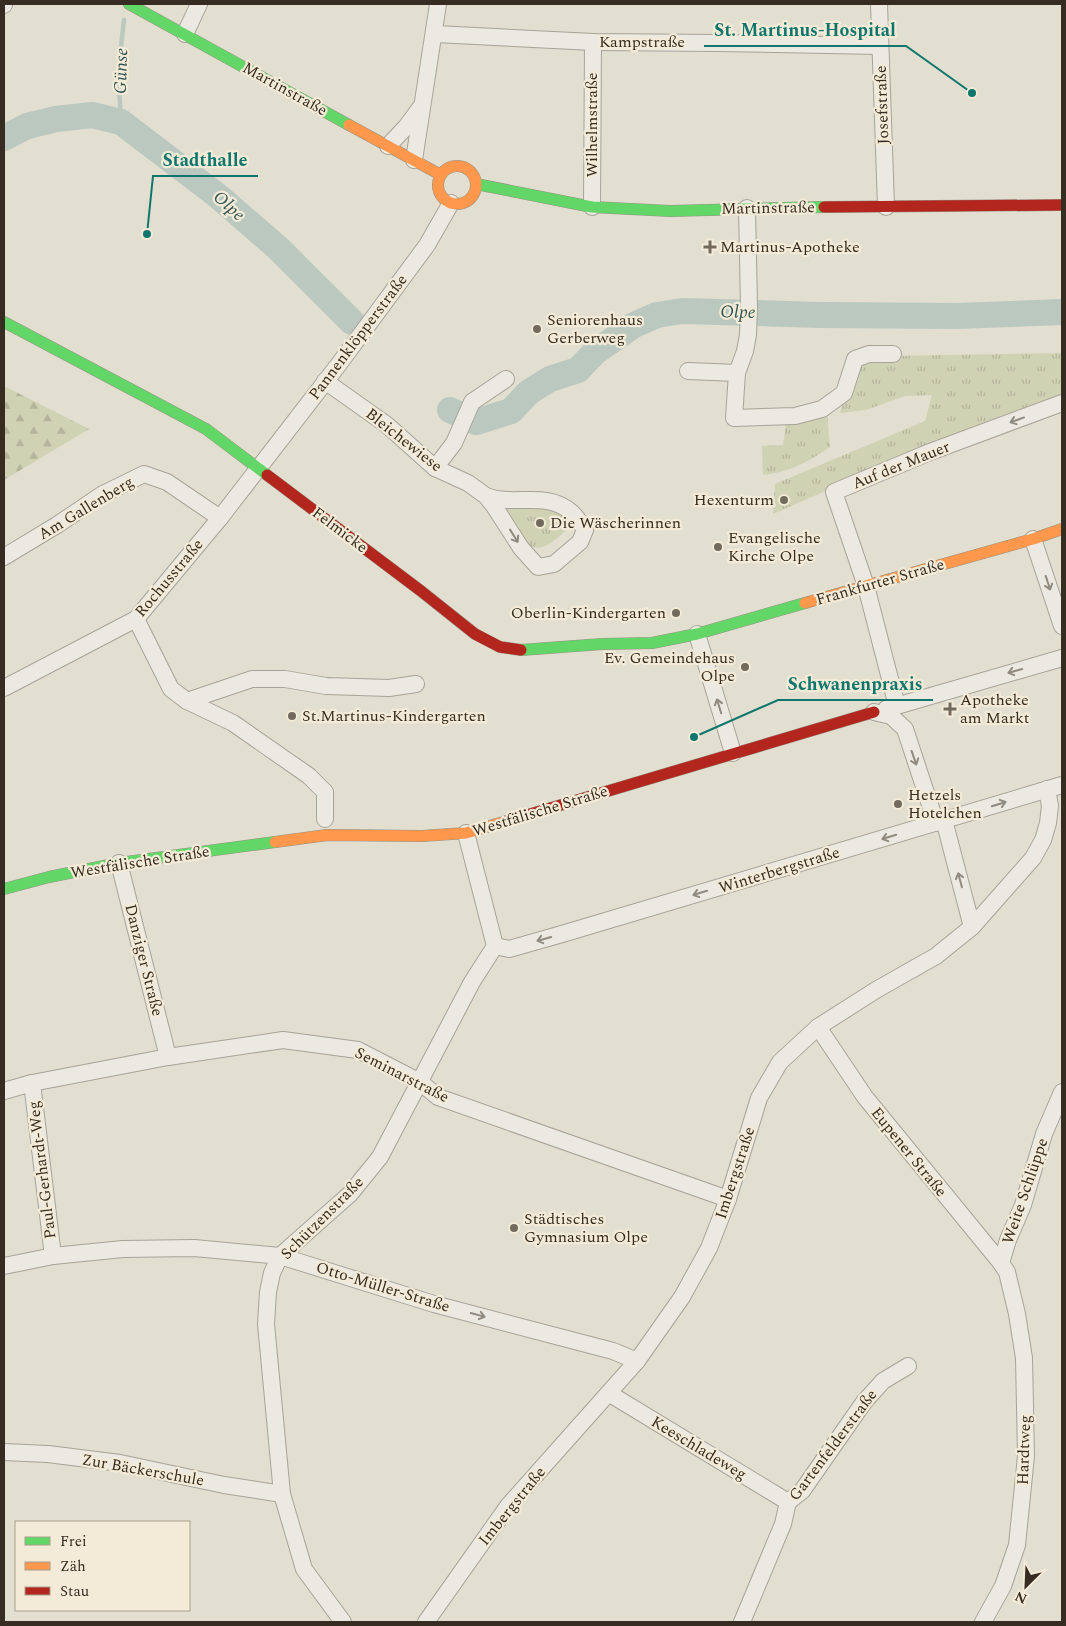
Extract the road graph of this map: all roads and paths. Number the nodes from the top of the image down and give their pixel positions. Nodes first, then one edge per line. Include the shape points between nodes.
1 (128, 4) edge
2 (199, 4) edge
3 (438, 4) edge
4 (879, 4) edge
5 (185, 34) junction
6 (435, 34) junction
7 (593, 42) junction
8 (880, 46) junction
9 (422, 106) junction
10 (388, 146) junction
11 (414, 160) junction
12 (441, 175) junction
13 (476, 184) junction
14 (451, 203) junction
15 (1062, 205) edge
16 (592, 207) junction
17 (886, 207) junction
18 (748, 208) junction
19 (4, 322) edge
20 (893, 354) dead end
21 (688, 371) dead end
22 (737, 373) junction
23 (506, 379) dead end
24 (325, 381) junction
25 (1062, 403) edge
26 (258, 468) junction
27 (435, 468) junction
28 (486, 496) junction
29 (220, 518) junction
30 (1062, 529) edge
31 (1033, 539) junction
32 (4, 557) edge
33 (866, 586) junction
34 (136, 619) junction
35 (1062, 626) edge
36 (697, 634) junction
37 (1062, 658) edge
38 (416, 684) dead end
39 (4, 688) edge
40 (920, 699) junction
41 (186, 701) junction
42 (896, 706) junction
43 (874, 712) junction
44 (905, 729) junction
45 (733, 753) junction
46 (1055, 787) edge
47 (326, 819) dead end
48 (940, 822) junction
49 (466, 833) junction
50 (119, 863) junction
51 (4, 889) edge
52 (972, 927) junction
53 (495, 946) junction
54 (818, 1027) junction
55 (168, 1058) junction
56 (420, 1082) junction
57 (32, 1083) junction
58 (4, 1091) edge
59 (1062, 1092) edge
60 (728, 1199) junction
61 (52, 1256) junction
62 (280, 1256) junction
63 (4, 1266) edge
64 (1004, 1268) junction
65 (637, 1362) junction
66 (908, 1366) dead end
67 (610, 1394) junction
68 (4, 1452) edge
69 (282, 1494) junction
70 (788, 1502) junction
71 (443, 1600) junction
72 (987, 1621) edge
73 (343, 1622) edge
74 (426, 1622) edge
75 (442, 1622) edge
76 (742, 1622) edge

1 - 5 street, Martinstraße
2 - 5 street
3 - 6 street
4 - 8 street, Josefstraße
5 - 10 street, Martinstraße
6 - 7 street, Kampstraße
6 - 9 street
7 - 8 street, Kampstraße
7 - 16 street, Wilhelmstraße
8 - 17 street, Josefstraße
9 - 10 street
9 - 11 street
10 - 11 street, Martinstraße
11 - 12 street, Martinstraße
12 - 13 street via 452,166 464,167
12 - 14 street via 438,181 440,194
13 - 14 street via 472,197 467,201
13 - 16 street, Martinstraße
14 - 24 street, Pannenklöpperstraße via 427,245
15 - 17 street, Martinstraße
16 - 18 street, Martinstraße via 670,211
17 - 18 street, Martinstraße
18 - 22 street via 748,313 745,351
19 - 26 street, Felmicke via 206,429
20 - 22 street via 869,354 855,359 844,392 822,410 795,416 734,418
21 - 22 street
23 - 27 street via 472,402 452,447
24 - 26 street, Pannenklöpperstraße
24 - 27 street, Bleichewiese via 387,425
25 -> 33 street, Auf der Mauer via 834,492
26 - 29 street, Rochusstraße
26 - 36 street, Felmicke via 475,634 500,647 523,650 652,643
27 - 28 street, Bleichewiese via 468,483
28 -> 28 street, Bleichewiese via 538,567 554,564 580,542 586,530 571,512 552,501 495,500
29 - 32 street, Am Gallenberg via 167,482 144,474 102,494
29 - 34 street, Rochusstraße
30 - 31 street, Frankfurter Straße
31 - 33 street, Frankfurter Straße
31 -> 35 street
33 - 36 street, Frankfurter Straße
33 - 42 street
34 - 39 street, Rochusstraße
34 - 41 street via 171,689
45 -> 36 street
37 -> 40 street, Westfälische Straße
38 - 41 street via 389,688 252,679
40 - 42 street, Westfälische Straße
40 - 44 street via 909,713
41 - 47 street via 234,723 309,776 325,792
42 - 43 street, Westfälische Straße
43 - 44 street via 891,716
43 - 45 street, Westfälische Straße
44 -> 48 street
45 - 49 street, Westfälische Straße
48 -> 46 street, Winterbergstraße
46 - 52 street, Imbergstraße via 1043,840 1033,858
52 -> 48 street
48 -> 53 street, Winterbergstraße via 509,949
49 - 50 street, Westfälische Straße via 327,835
49 - 53 street
50 - 51 street, Westfälische Straße
50 - 55 street, Danziger Straße
52 - 54 street, Imbergstraße via 936,956
53 - 56 street, Schützenstraße via 472,982
54 - 60 street, Imbergstraße via 780,1062 759,1098
54 - 64 street, Eupener Straße via 865,1098
55 - 56 street, Seminarstraße via 283,1040 358,1050
55 - 57 street, Seminarstraße
56 - 60 street, Seminarstraße via 438,1097
56 - 62 street, Schützenstraße via 380,1157 368,1172 350,1194
57 - 58 street, Seminarstraße
57 - 61 street, Paul-Gerhardt-Weg
59 - 64 street, Weite Schlüppe via 1044,1134 1023,1205 1008,1240
60 - 65 street, Imbergstraße via 693,1279
61 - 62 street, Otto-Müller-Straße via 123,1249 194,1248
61 - 63 street, Otto-Müller-Straße
62 -> 65 street, Otto-Müller-Straße via 434,1304 614,1351
62 - 69 street, Schützenstraße via 272,1272 266,1324
64 - 72 street, Hardtweg via 1017,1314 1024,1358 1026,1456 1017,1545
65 - 67 street, Imbergstraße
66 - 70 street, Gartenfelderstraße via 883,1381 864,1402 802,1491
67 - 70 street, Keeschladeweg
67 - 71 street, Imbergstraße via 508,1506
68 - 69 street, Zur Bäckerschule via 48,1454 120,1464
69 - 73 street, Schützenstraße via 304,1569
70 - 76 street, Gartenfelderstraße via 783,1524
71 - 74 street, Imbergstraße
71 - 75 street, Imbergstraße

